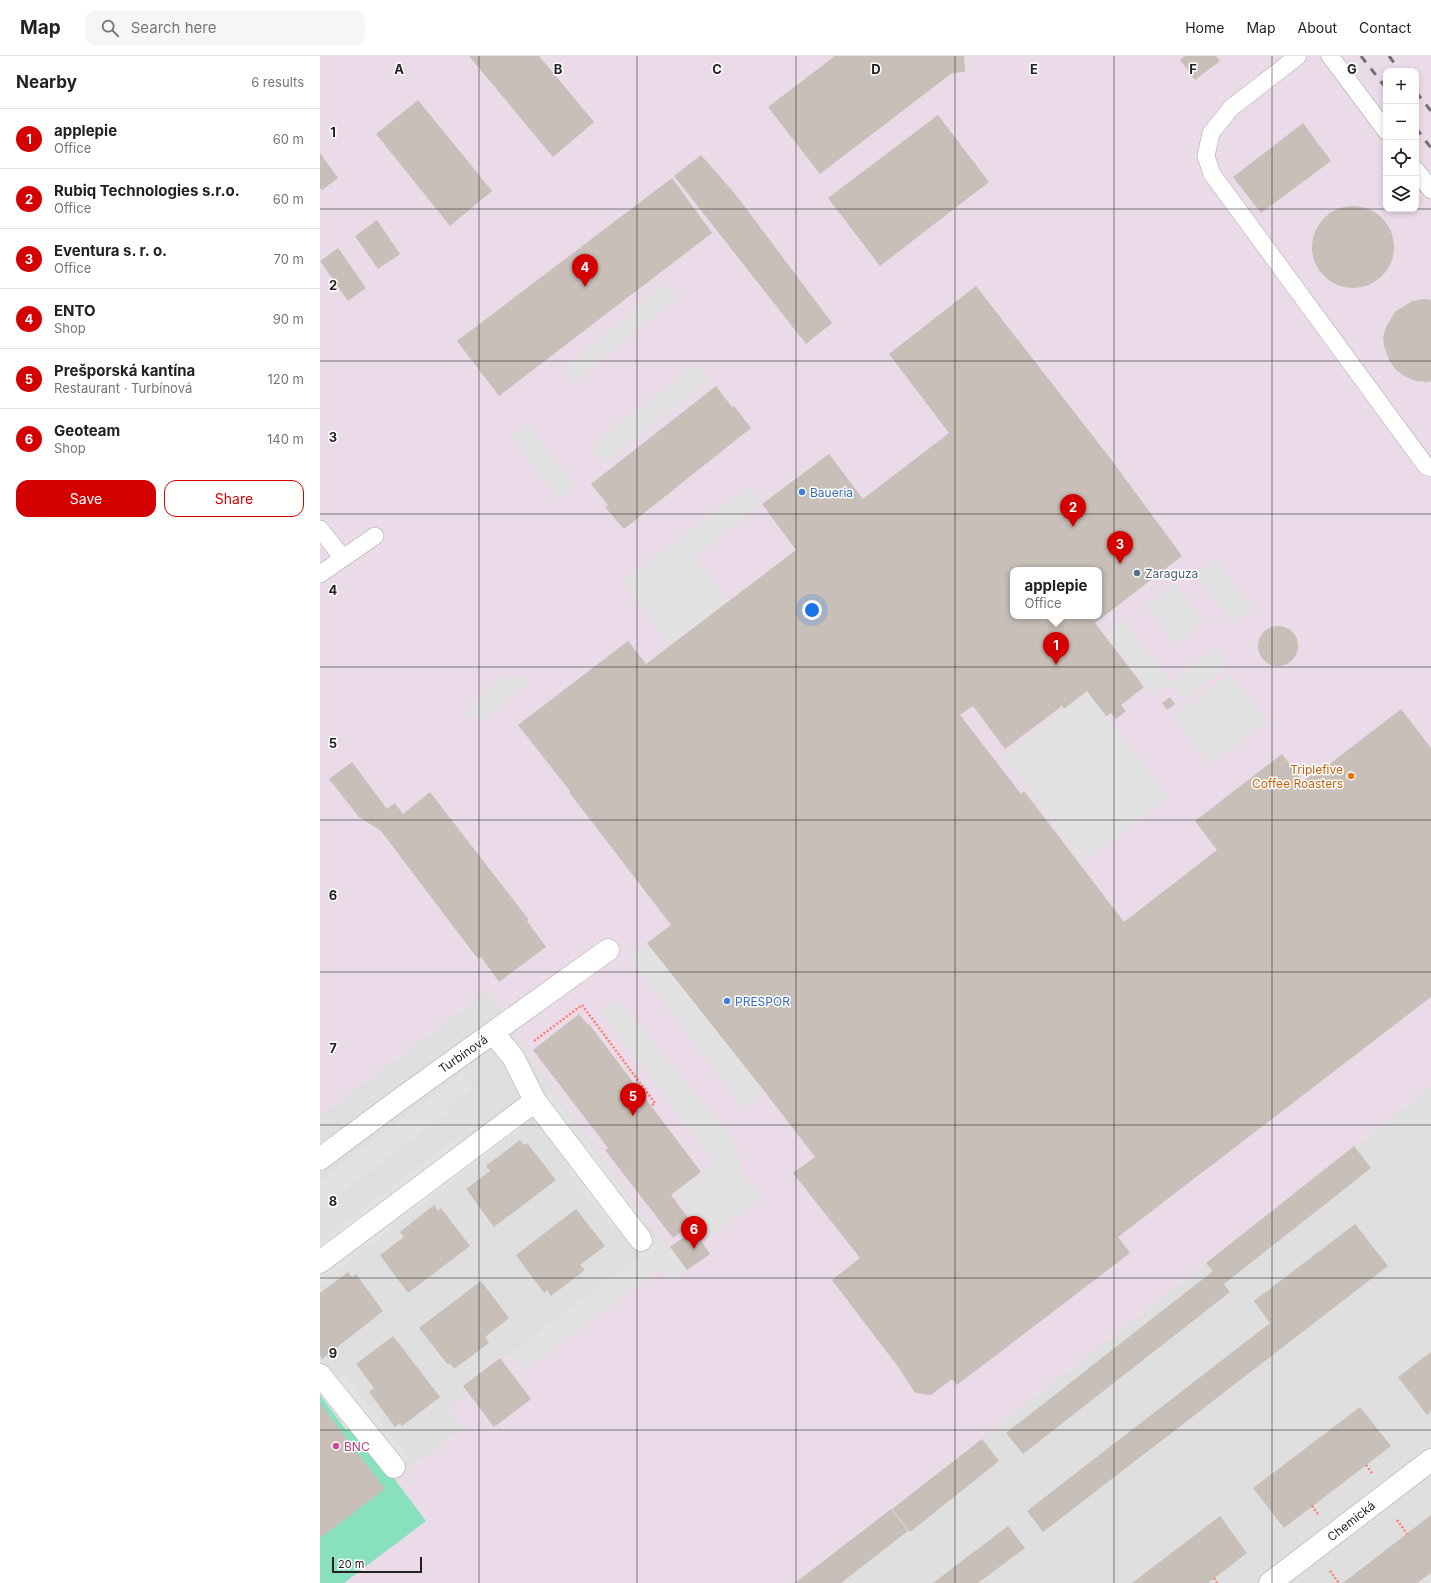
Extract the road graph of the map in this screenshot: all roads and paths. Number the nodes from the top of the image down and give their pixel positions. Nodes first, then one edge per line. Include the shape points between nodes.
1 (1298, 56) edge
2 (1324, 56) edge
3 (1330, 56) edge
4 (1383, 127) edge
5 (1419, 174) edge
6 (1431, 190) edge
7 (1431, 468) edge
8 (320, 529) edge
9 (375, 536) dead end
10 (342, 558) junction
11 (320, 574) edge
12 (608, 950) dead end
13 (493, 1033) junction
14 (513, 1057) junction
15 (535, 1101) junction
16 (651, 1106) dead end
17 (320, 1159) edge
18 (641, 1240) dead end
19 (320, 1262) edge
20 (320, 1375) edge
21 (1431, 1460) edge
22 (394, 1467) dead end
23 (1394, 1516) dead end
24 (1407, 1534) dead end
25 (1214, 1578) dead end
26 (1217, 1583) edge
27 (1270, 1583) edge

1 - 7 lane via 1231,108 1211,133 1206,156 1212,174 1426,466
2 - 3 lane
3 - 4 lane
5 - 6 lane
8 - 10 lane
9 - 10 lane
10 - 11 lane
12 - 13 street, Turbínová
13 - 14 street
13 - 17 street, Turbínová
14 - 15 street
14 - 16 path via 582,1005 655,1103
15 - 18 street
15 - 19 street
20 - 22 street
21 - 27 street, Chemická
23 - 24 path
25 - 26 path

